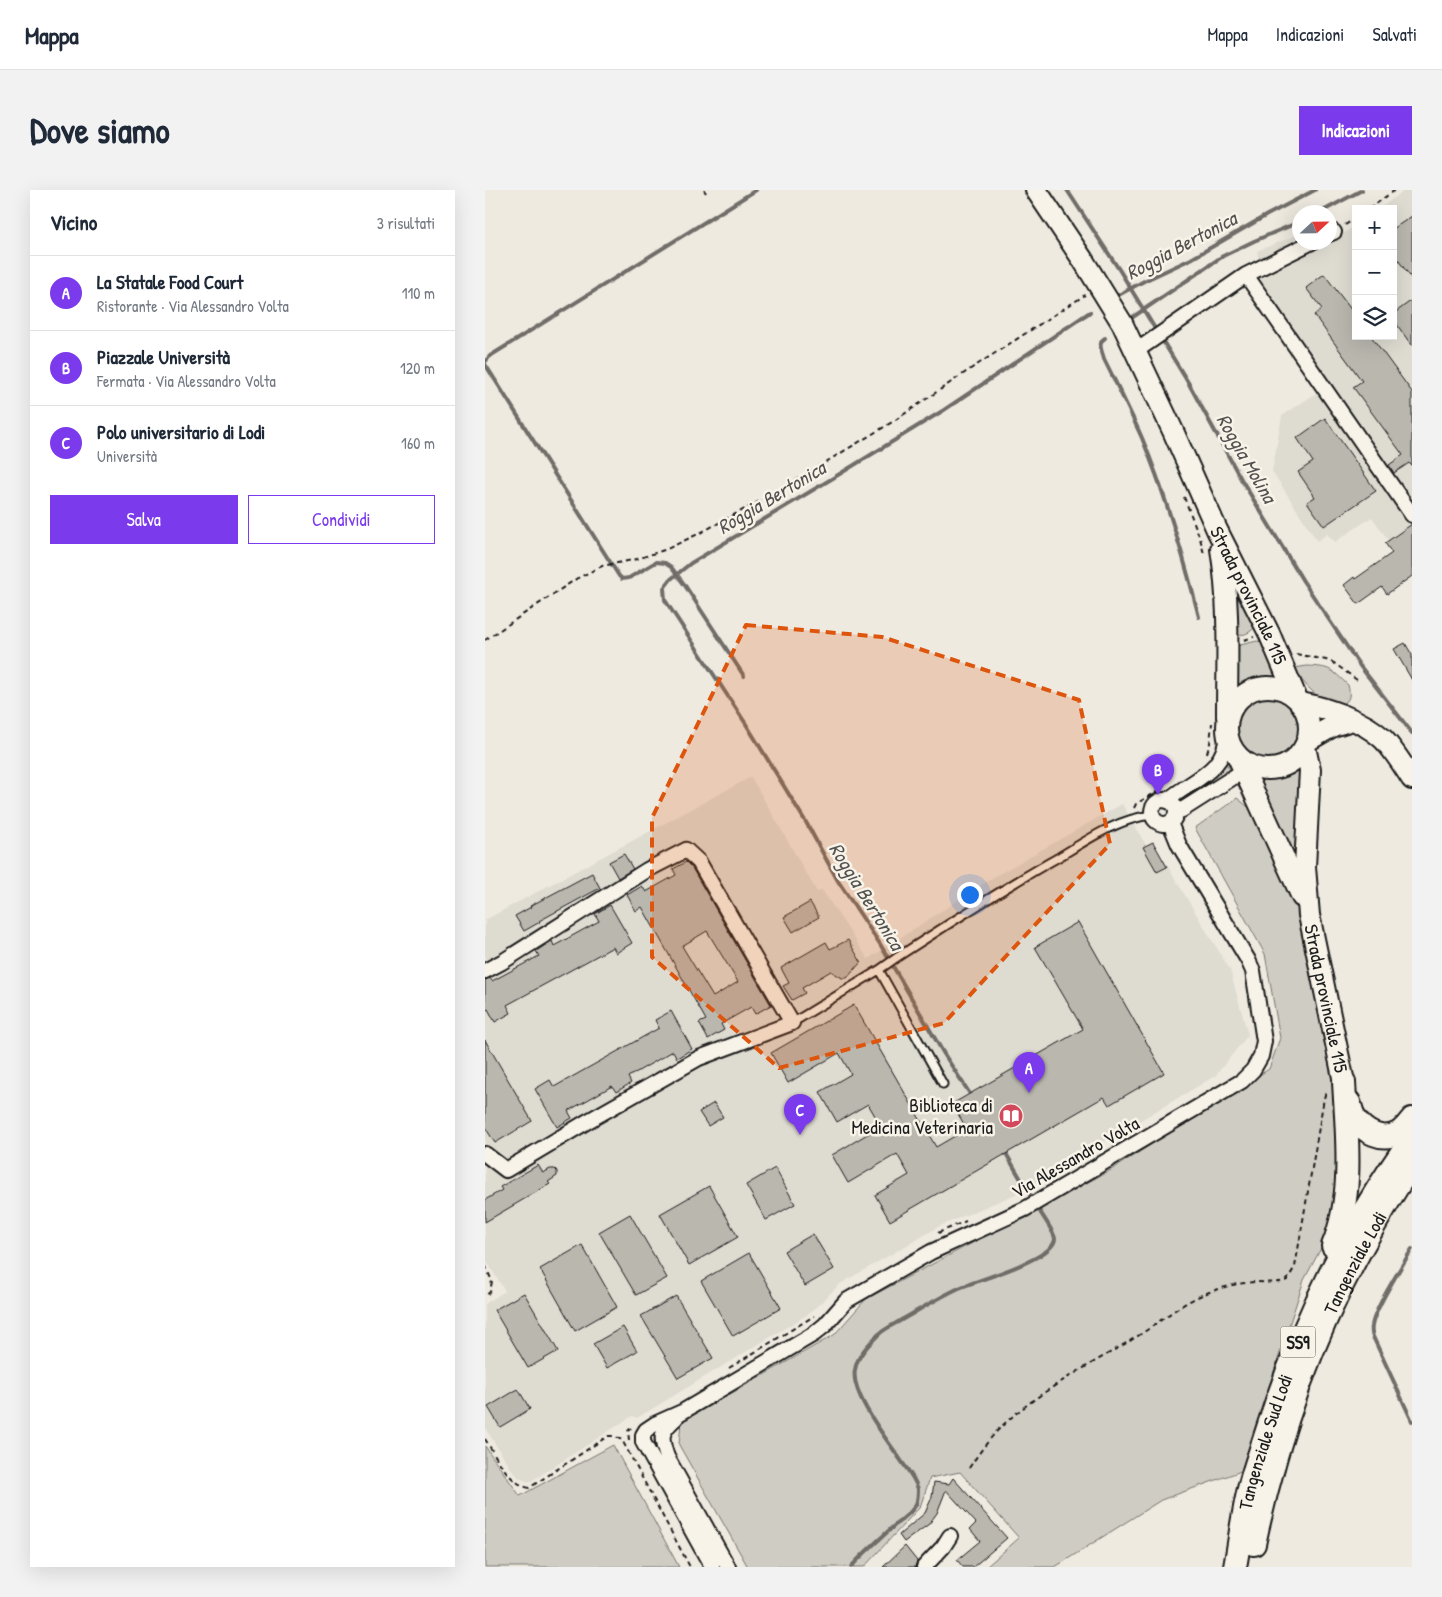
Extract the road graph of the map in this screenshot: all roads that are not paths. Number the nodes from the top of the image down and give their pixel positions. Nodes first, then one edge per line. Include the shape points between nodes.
1 (1036, 190) edge
2 (1296, 250) edge
3 (1246, 275) junction
4 (1136, 351) junction
5 (1412, 515) edge
6 (1217, 530) junction
7 (1298, 700) junction
8 (1352, 720) junction
9 (1222, 722) junction
10 (1306, 744) junction
11 (1246, 765) junction
12 (1412, 779) edge
13 (1217, 788) junction
14 (1256, 797) junction
15 (1171, 812) junction
16 (1152, 815) junction
17 (1309, 915) junction
18 (882, 968) junction
19 (485, 971) edge
20 (792, 1023) junction
21 (1343, 1079) junction
22 (943, 1084) dead end
23 (1412, 1119) edge
24 (1412, 1138) edge
25 (485, 1154) edge
26 (1412, 1165) edge
27 (1412, 1192) edge
28 (1353, 1263) junction
29 (1298, 1342) junction
30 (682, 1412) junction
31 (949, 1536) dead end
32 (712, 1567) edge
33 (728, 1567) edge
34 (924, 1567) edge
35 (1235, 1567) edge
36 (1249, 1567) edge

1 - 4 main road via 1098,284
2 - 3 street
3 - 4 street
3 - 5 street
4 - 6 main road
6 - 7 main road, Strada provinciale 115 via 1269,633
6 - 9 main road, Strada provinciale 115 via 1227,606
7 - 8 main road
7 - 9 main road via 1284,690 1270,686 1256,688 1243,695
7 - 10 main road via 1309,721
8 - 10 main road via 1333,726
8 - 12 main road via 1384,739
9 - 11 main road via 1230,746
9 - 15 street via 1226,744 1221,759
10 - 11 main road via 1298,758 1287,765 1274,769
10 - 17 main road, Strada provinciale 115 via 1310,770 1305,867
11 - 13 street
11 - 14 main road, Strada provinciale 115
13 - 14 street via 1247,789
13 - 15 street via 1182,810
14 - 17 main road, Strada provinciale 115
15 - 16 street via 1160,824
15 - 16 street via 1158,802 1152,809
15 - 30 street, Via Alessandro Volta via 1179,845 1253,971 1264,1041 1261,1056 1253,1070 1242,1081 1025,1208 931,1252 846,1301 814,1334
16 - 18 lane via 1111,827 993,894
17 - 21 main road, Strada provinciale 115
18 - 20 lane
18 - 22 lane
19 - 20 street via 647,870 686,850 699,862
20 - 25 street via 699,1058 506,1170
21 - 23 highway via 1353,1116 1368,1132 1389,1136 1403,1130
21 - 29 highway via 1347,1158 1344,1207 1333,1245 1308,1297
24 - 29 highway, Tangenziale Sud Lodi / SS9 via 1363,1212
26 - 28 highway, Tangenziale Lodi / SS9
27 - 28 highway
28 - 36 highway, Tangenziale Lodi / SS9 via 1301,1377 1264,1499
29 - 35 highway, Tangenziale Sud Lodi / SS9 via 1250,1485
30 - 32 street via 646,1430 643,1442
30 - 33 street via 663,1431 663,1446
31 - 34 street

